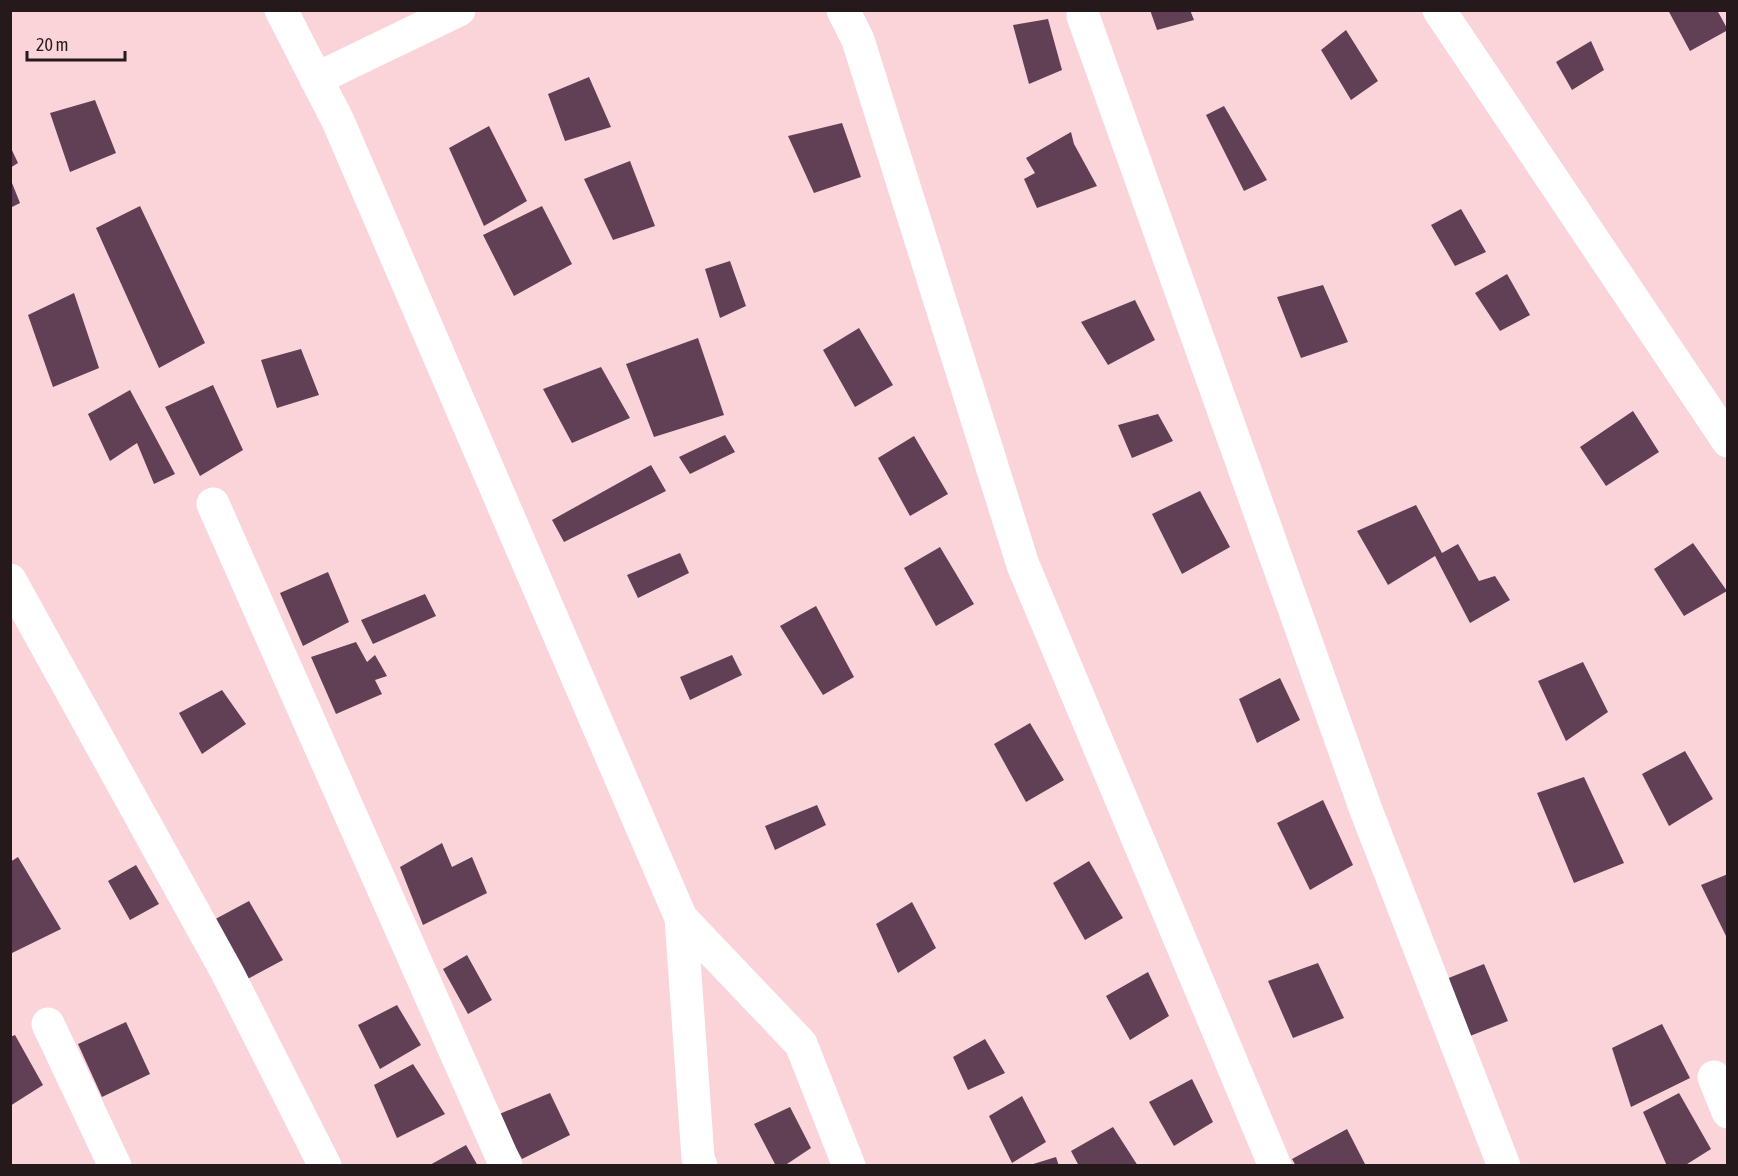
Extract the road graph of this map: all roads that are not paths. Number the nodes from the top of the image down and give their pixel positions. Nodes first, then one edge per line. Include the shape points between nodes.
1 (281, 10) edge
2 (459, 10) edge
3 (843, 10) edge
4 (1439, 10) edge
5 (1083, 16) dead end
6 (316, 79) junction
7 (1728, 441) edge
8 (213, 504) dead end
9 (10, 580) edge
10 (681, 918) junction
11 (48, 1024) dead end
12 (1714, 1077) dead end
13 (1728, 1112) edge
14 (115, 1166) edge
15 (325, 1166) edge
16 (506, 1166) edge
17 (701, 1166) edge
18 (849, 1166) edge
19 (1275, 1166) edge
20 (1504, 1166) edge

1 - 6 street
2 - 6 street
3 - 19 street via 858,40 1023,564
4 - 7 street
5 - 20 street via 1366,810
6 - 10 street via 338,121
8 - 16 street
9 - 15 street via 228,974
10 - 17 street
10 - 18 street via 801,1044
11 - 14 street
12 - 13 street

